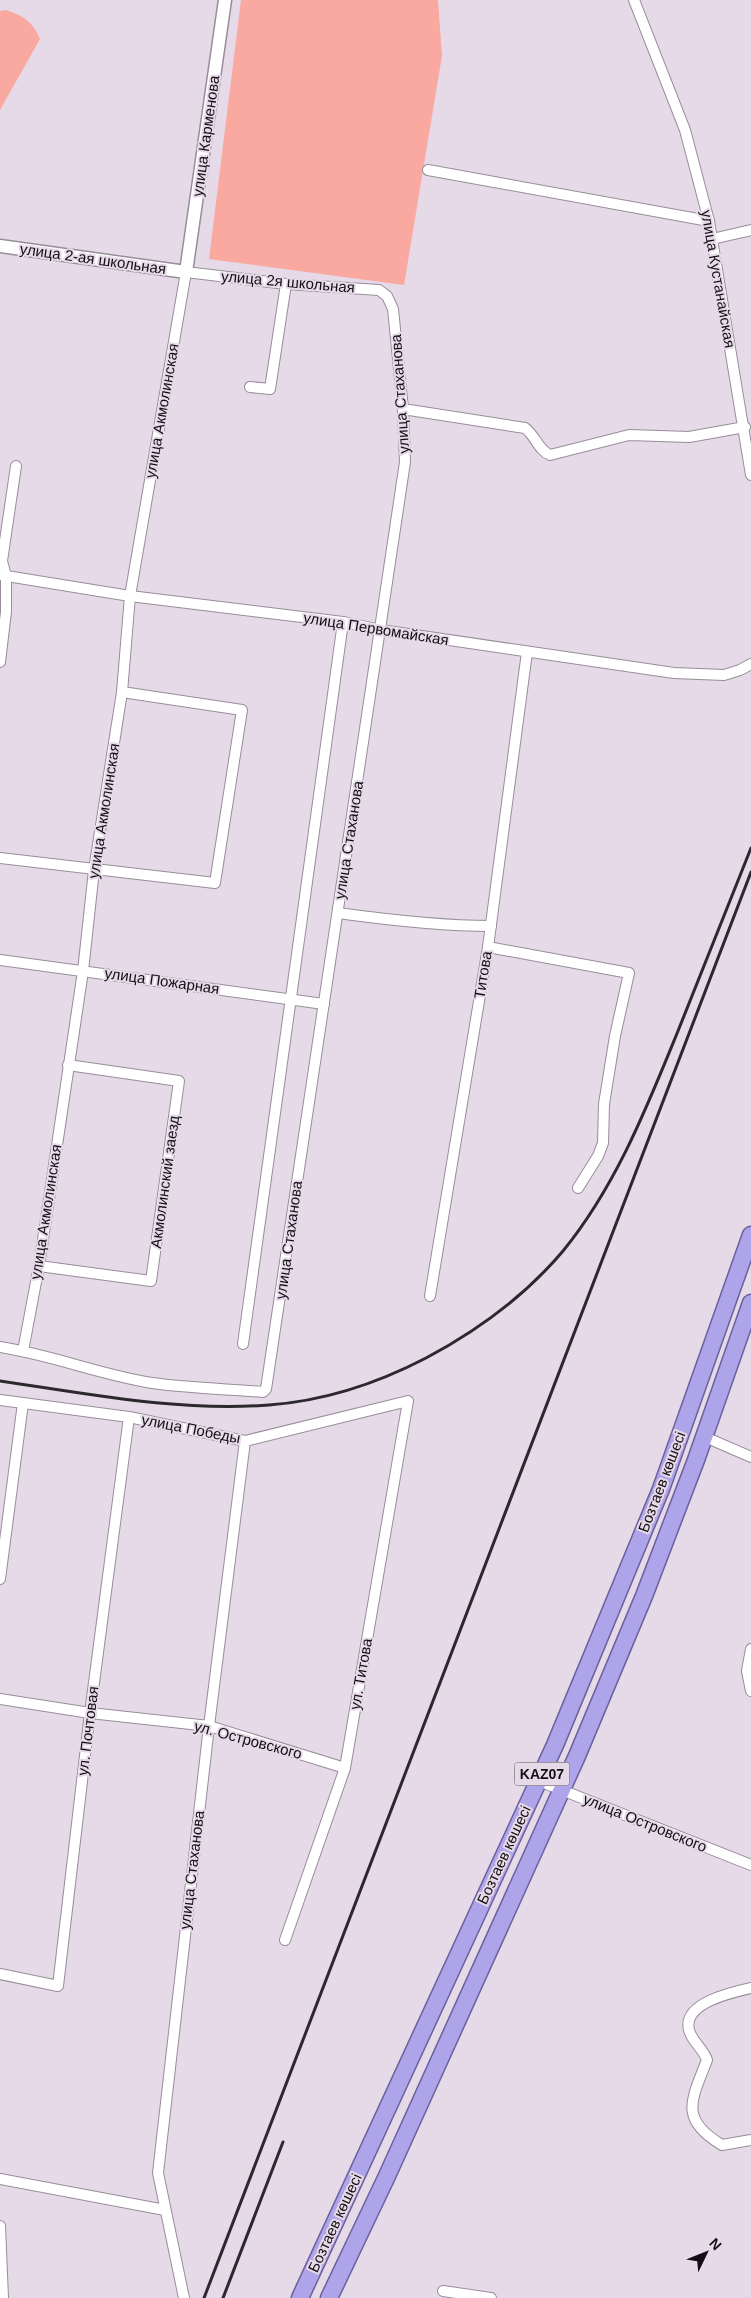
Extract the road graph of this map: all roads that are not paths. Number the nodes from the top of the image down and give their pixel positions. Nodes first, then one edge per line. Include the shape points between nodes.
1 (226, 0) edge
2 (634, 0) edge
3 (428, 170) dead end
4 (709, 221) junction
5 (751, 230) edge
6 (712, 239) junction
7 (0, 246) edge
8 (186, 272) junction
9 (286, 284) junction
10 (387, 296) joint
11 (250, 387) dead end
12 (403, 409) junction
13 (745, 427) junction
14 (16, 466) dead end
15 (751, 475) edge
16 (3, 576) edge
17 (130, 596) junction
18 (343, 622) junction
19 (381, 630) junction
20 (527, 652) junction
21 (0, 662) edge
22 (751, 664) edge
23 (122, 692) junction
24 (0, 858) edge
25 (94, 870) junction
26 (338, 913) junction
27 (490, 926) junction
28 (488, 947) junction
29 (0, 960) edge
30 (83, 971) junction
31 (289, 998) junction
32 (324, 1004) junction
33 (68, 1065) junction
34 (578, 1188) dead end
35 (751, 1235) edge
36 (39, 1266) junction
37 (430, 1296) dead end
38 (751, 1303) edge
39 (243, 1344) dead end
40 (0, 1347) edge
41 (23, 1351) junction
42 (0, 1400) edge
43 (408, 1401) joint
44 (23, 1403) junction
45 (129, 1417) junction
46 (705, 1437) junction
47 (245, 1441) junction
48 (751, 1456) edge
49 (0, 1579) edge
50 (751, 1649) edge
51 (751, 1691) edge
52 (0, 1699) edge
53 (90, 1713) junction
54 (209, 1726) junction
55 (345, 1768) junction
56 (539, 1780) junction
57 (562, 1790) junction
58 (751, 1865) edge
59 (285, 1940) dead end
60 (0, 1974) edge
61 (751, 1988) edge
62 (751, 2140) edge
63 (0, 2179) edge
64 (165, 2210) junction
65 (0, 2226) edge
66 (443, 2292) dead end
67 (3, 2298) edge
68 (184, 2298) edge
69 (300, 2298) edge
70 (329, 2298) edge
71 (491, 2298) edge

1 - 8 street, улица Карменова
2 - 4 street, улица Кустанайская via 684,130
3 - 4 street
4 - 6 street, улица Кустанайская
5 - 6 street
6 - 13 street, улица Кустанайская
7 - 8 street, улица 2-ая школьная
8 - 9 street, улица 2я школьная
8 - 17 street, улица Акмолинская
9 - 10 street, улица 2я школьная via 379,290
9 - 11 street via 270,388
10 - 12 street, улица Стаханова via 393,309
12 - 13 street via 525,428 550,456 629,435 689,437
12 - 19 street, улица Стаханова via 404,462
13 - 15 street, улица Кустанайская
14 - 16 street via 2,560
16 - 17 street, улица Первомайская
16 - 21 street via 6,612
17 - 18 street, улица Первомайская
17 - 23 street, улица Акмолинская
18 - 19 street, улица Первомайская
18 - 31 street
19 - 20 street, улица Первомайская
19 - 26 street, улица Стаханова
20 - 22 street, улица Первомайская via 674,673 724,675
20 - 27 street, Титова
23 - 25 street, улица Акмолинская
23 - 25 street via 242,710 215,883
24 - 25 street
25 - 30 street, улица Акмолинская
26 - 27 street via 421,924
26 - 32 street, улица Стаханова
27 - 28 street, Титова
28 - 34 street via 629,973 604,1104 603,1144
28 - 37 street, Титова
29 - 30 street, улица Пожарная
30 - 31 street, улица Пожарная
30 - 33 street, улица Акмолинская
31 - 32 street, улица Пожарная
31 - 39 street
32 - 41 street, улица Стаханова via 266,1389 262,1392 153,1383
33 - 36 street, улица Акмолинская
33 - 36 street, Акмолинский заезд via 179,1082 151,1281
35 - 56 highway, Бозтаев көшесі / KAZ07 via 662,1489
36 - 41 street, улица Акмолинская
38 - 46 highway, Бозтаев көшесі / KAZ07
40 - 41 street
42 - 44 street, улица Победы
43 - 47 street, улица Победы
43 - 55 street, ул. Титова
44 - 45 street, улица Победы
44 - 49 street
45 - 47 street, улица Победы
45 - 53 street, ул. Почтовая
46 - 48 street
46 - 57 highway, Бозтаев көшесі / KAZ07 via 644,1596
47 - 54 street, улица Стаханова
50 - 51 street via 747,1672
52 - 53 street, ул. Островского
53 - 54 street, ул. Островского
53 - 60 street, ул. Почтовая via 58,1986
54 - 55 street, ул. Островского
54 - 64 street, улица Стаханова via 158,2173
55 - 59 street, ул. Титова
56 - 57 street, улица Островского
56 - 69 highway, Бозтаев көшесі / KAZ07
57 - 58 street, улица Островского
57 - 70 highway, Бозтаев көшесі / KAZ07
61 - 62 street via 726,1993 698,2007 688,2028 707,2060 691,2101 694,2121 707,2137 722,2146
63 - 64 street
64 - 68 street, улица Стаханова
65 - 67 street
66 - 71 street

